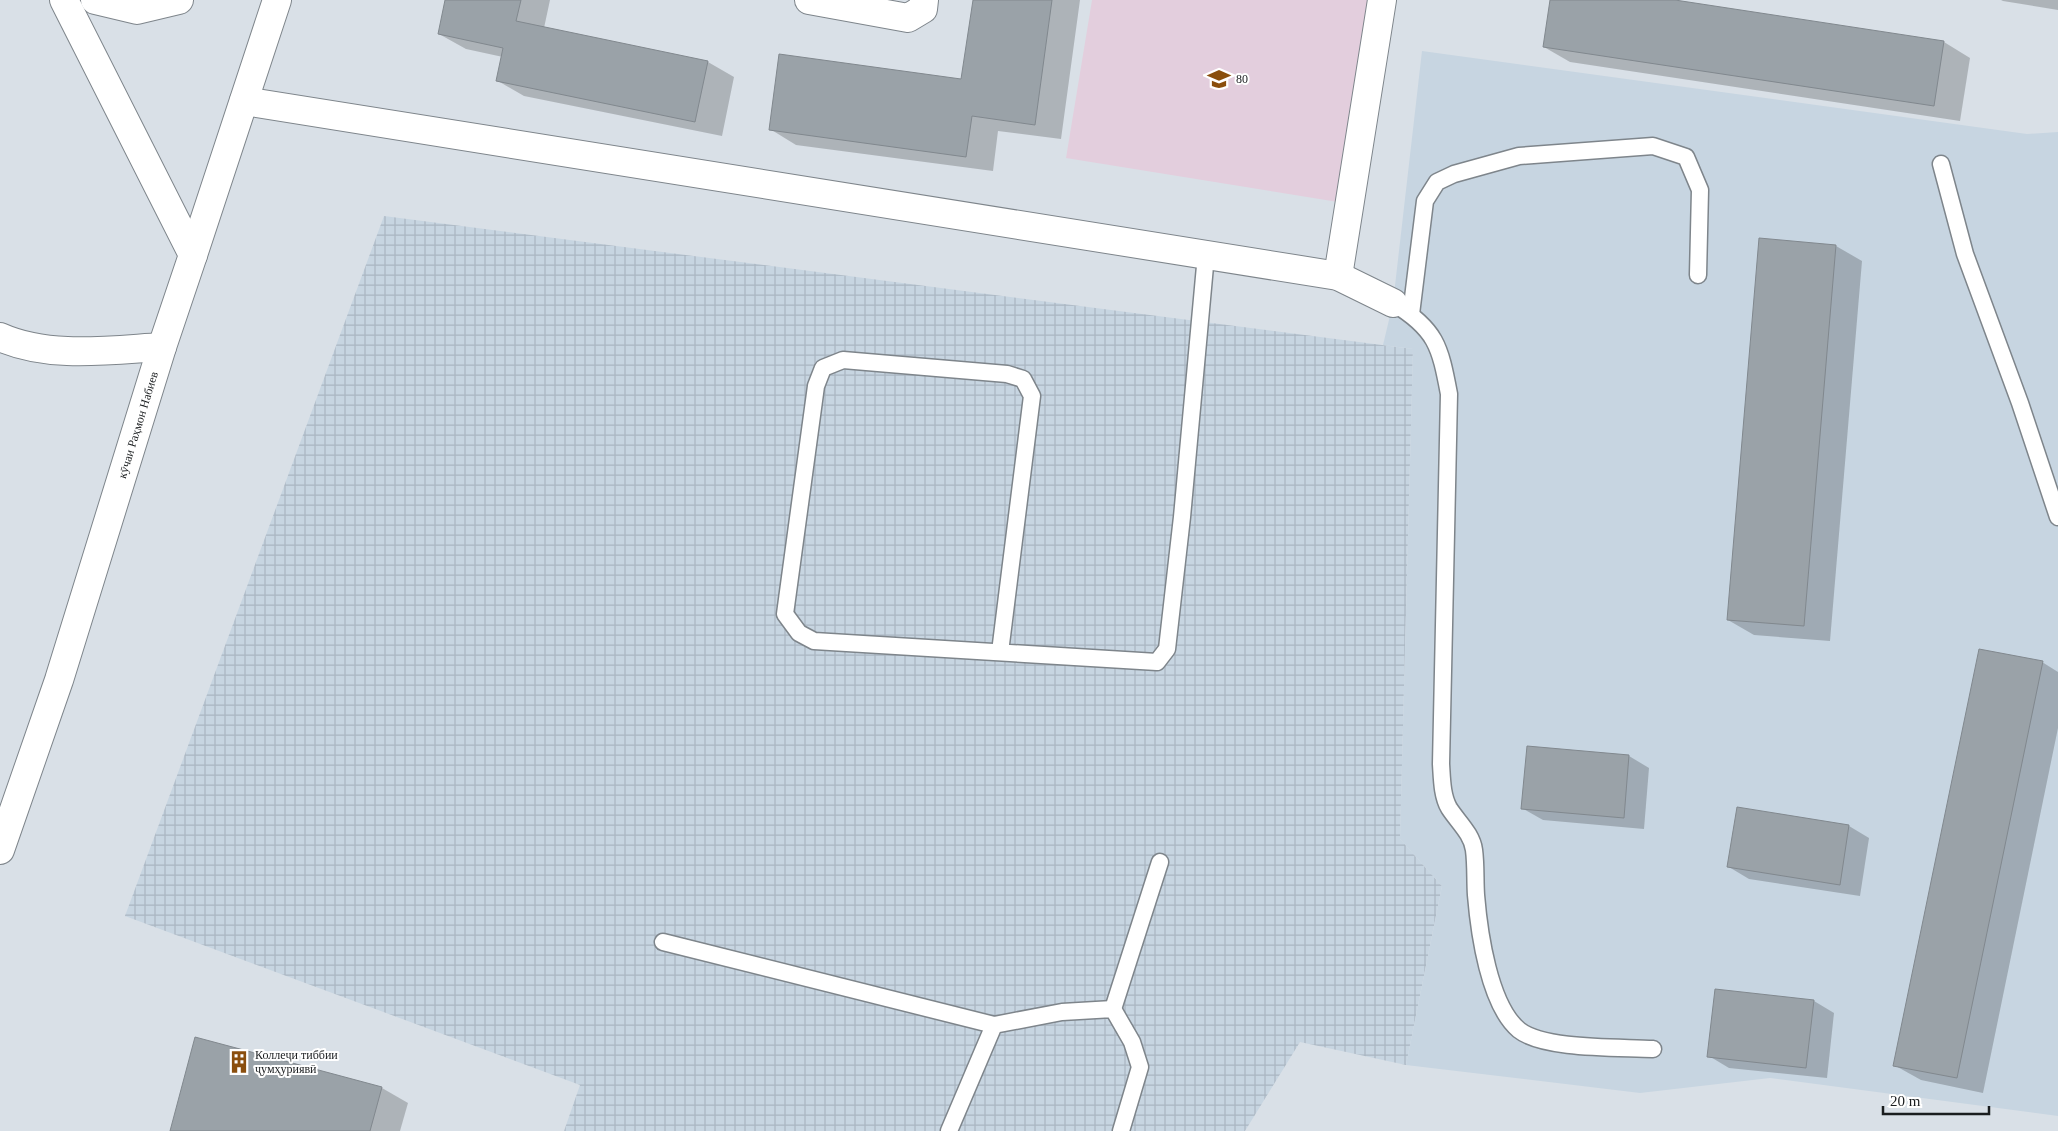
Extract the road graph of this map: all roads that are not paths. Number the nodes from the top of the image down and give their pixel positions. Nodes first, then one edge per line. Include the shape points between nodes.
1 (64, 0) edge
2 (95, 0) edge
3 (179, 0) edge
4 (277, 0) edge
5 (809, 0) edge
6 (924, 0) edge
7 (1382, 0) edge
8 (244, 101) junction
9 (1941, 164) dead end
10 (193, 255) junction
11 (1206, 255) junction
12 (1698, 275) dead end
13 (1338, 276) junction
14 (1402, 308) junction
15 (0, 337) edge
16 (162, 348) junction
17 (2058, 518) edge
18 (1000, 652) junction
19 (0, 850) edge
20 (1160, 862) dead end
21 (663, 942) dead end
22 (1113, 1009) junction
23 (994, 1025) junction
24 (1653, 1049) dead end
25 (949, 1131) edge
26 (1121, 1131) edge

1 - 10 street
2 - 3 street via 137,10
4 - 8 street, кӯчаи Раҳмон Набиев
5 - 6 street via 908,18 922,9
7 - 13 street
8 - 10 street, кӯчаи Раҳмон Набиев
8 - 11 street
9 - 17 lane via 1965,254 2020,402
10 - 16 street, кӯчаи Раҳмон Набиев
11 - 13 street
11 - 18 lane via 1167,649 1157,662
12 - 14 lane via 1700,190 1686,157 1653,146 1519,156 1437,182 1425,201
13 - 14 street
14 - 24 lane via 1431,333 1436,342 1449,394 1441,764 1448,807 1473,843 1476,896 1488,975 1501,1007 1519,1030 1534,1037 1560,1043
15 - 16 street via 15,344 76,352
16 - 19 street, кӯчаи Раҳмон Набиев via 59,680
18 - 18 lane via 814,640 799,633 785,614 816,386 823,368 843,360 1007,374 1023,379 1032,396
20 - 22 lane
21 - 23 lane
22 - 23 lane via 1062,1012
22 - 26 lane via 1132,1042 1140,1067
23 - 25 lane

